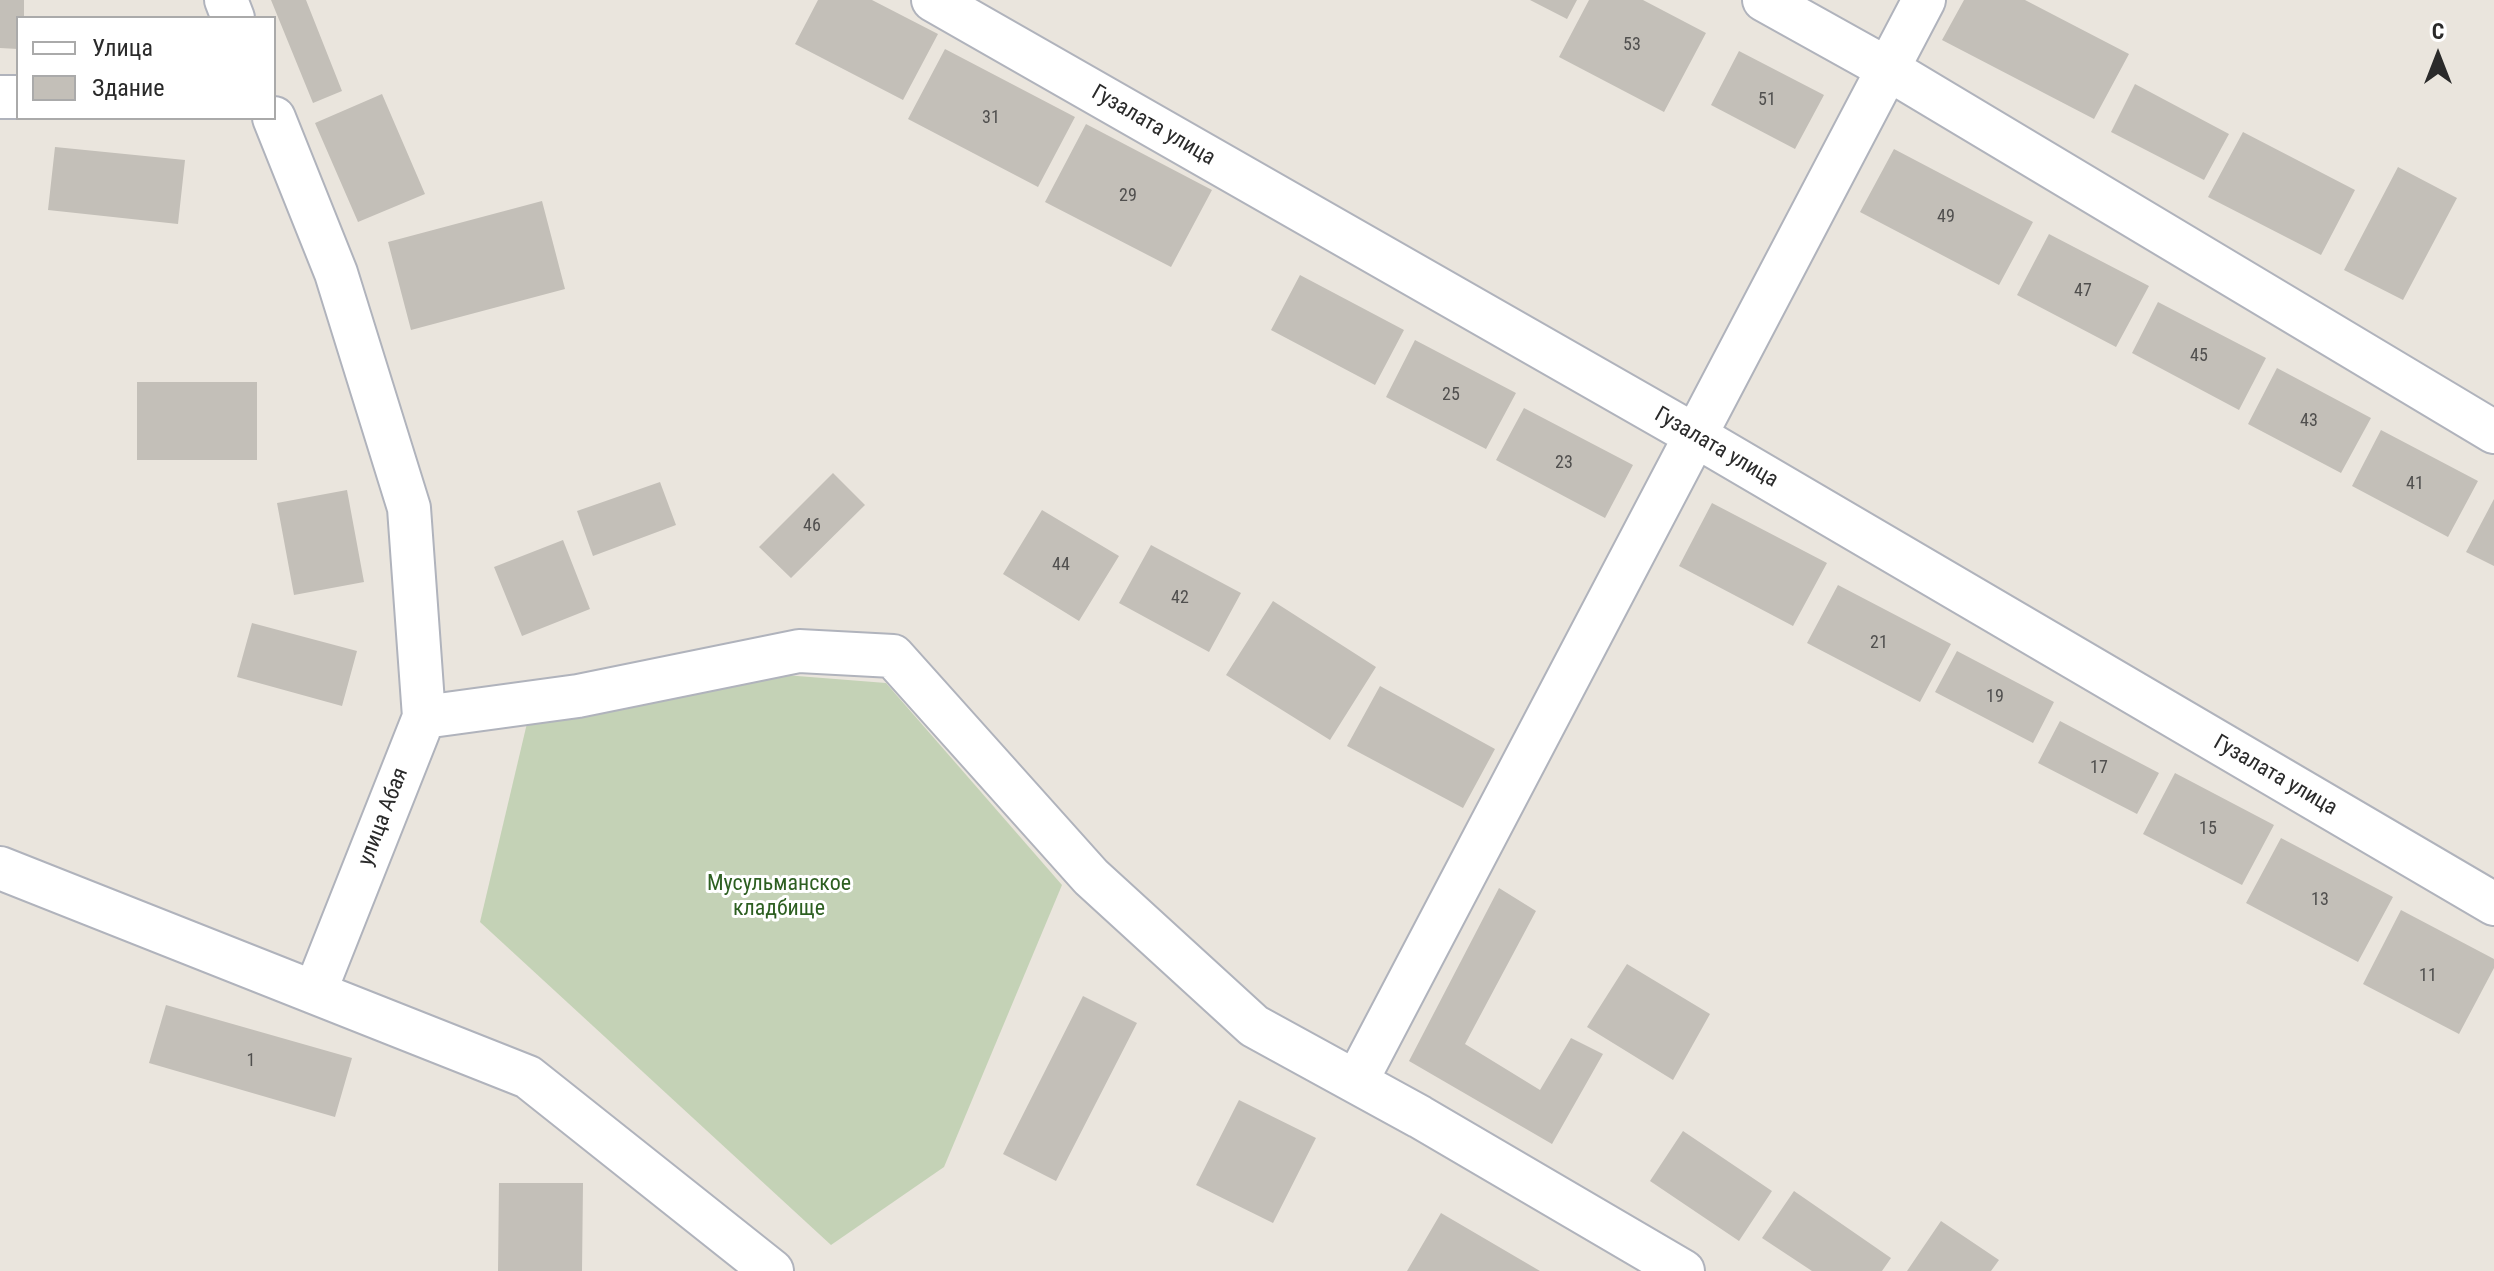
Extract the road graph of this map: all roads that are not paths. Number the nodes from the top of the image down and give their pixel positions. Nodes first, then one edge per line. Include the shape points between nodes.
1 (933, 0) edge
2 (1764, 0) edge
3 (1924, 0) edge
4 (1888, 69) junction
5 (275, 120) edge
6 (2494, 432) edge
7 (1696, 436) junction
8 (424, 717) junction
9 (0, 868) edge
10 (2494, 904) edge
11 (315, 992) junction
12 (1356, 1082) junction
13 (772, 1271) edge
14 (1683, 1271) edge

1 - 7 street, Гузалата улица
2 - 4 street
3 - 4 street
4 - 6 street
4 - 7 street
5 - 8 street, улица Абая via 336,273 409,508
7 - 10 street, Гузалата улица
7 - 12 street
8 - 11 street, улица Абая
8 - 12 street via 578,696 799,651 893,656 1114,899 1254,1026
9 - 11 street
11 - 13 street via 528,1077
12 - 14 street

